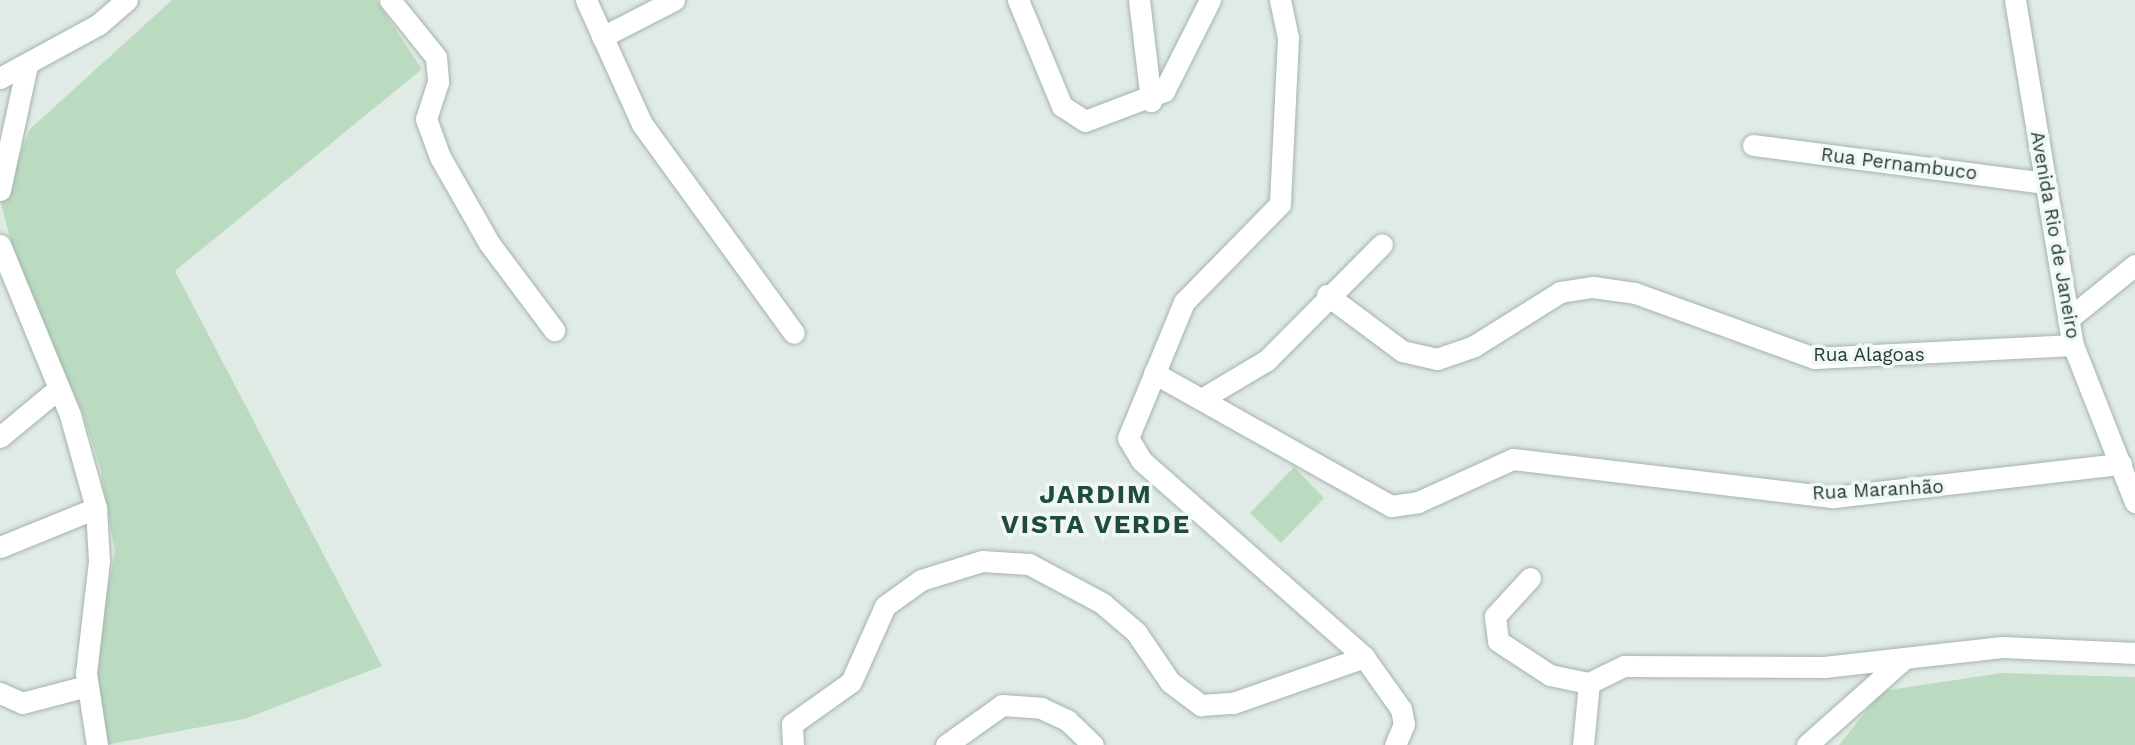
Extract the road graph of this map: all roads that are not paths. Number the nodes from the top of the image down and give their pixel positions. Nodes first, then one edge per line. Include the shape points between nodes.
1 (127, 0) edge
2 (390, 0) edge
3 (586, 0) edge
4 (674, 0) edge
5 (1018, 0) edge
6 (1139, 0) edge
7 (1210, 0) edge
8 (1280, 0) edge
9 (2015, 0) edge
10 (602, 37) junction
11 (27, 65) junction
12 (0, 78) edge
13 (1151, 101) junction
14 (1753, 145) dead end
15 (2045, 183) junction
16 (0, 190) edge
17 (0, 244) edge
18 (1382, 244) dead end
19 (2135, 265) edge
20 (1327, 295) junction
21 (2068, 319) junction
22 (554, 330) dead end
23 (794, 333) dead end
24 (2073, 345) junction
25 (1154, 373) junction
26 (58, 389) junction
27 (1205, 397) junction
28 (0, 437) edge
29 (2128, 458) edge
30 (2135, 502) edge
31 (96, 508) junction
32 (0, 547) edge
33 (1530, 578) dead end
34 (2135, 653) edge
35 (1364, 657) junction
36 (1905, 657) junction
37 (1589, 683) junction
38 (87, 687) junction
39 (0, 693) edge
40 (97, 745) edge
41 (793, 745) edge
42 (946, 745) edge
43 (1093, 745) edge
44 (1395, 745) edge
45 (1583, 745) edge
46 (1807, 745) edge

1 - 11 street
2 - 22 street via 436,57 438,82 426,119 440,157 489,243
3 - 10 street
4 - 10 street
5 - 13 street via 1071,117 1096,120
6 - 13 street
7 - 13 street via 1172,82
8 - 25 street via 1287,38 1280,204 1199,282 1168,333
9 - 15 street, Avenida Rio de Janeiro
10 - 23 street via 642,124 705,205 735,258
11 - 12 street
11 - 16 street
14 - 15 street, Rua Pernambuco
15 - 21 street, Avenida Rio de Janeiro
17 - 26 street
18 - 20 street
19 - 21 street
20 - 24 street, Rua Alagoas via 1402,351 1437,359 1474,346 1560,292 1593,287 1635,293 1815,358
20 - 27 street via 1267,360
21 - 24 street, Avenida Rio de Janeiro
24 - 29 street, Avenida Rio de Janeiro
25 - 27 street, Rua Maranhão
25 - 35 street via 1129,427 1131,447
26 - 28 street
26 - 31 street
27 - 29 street, Rua Maranhão via 1379,504 1418,502 1513,459 1834,497
29 - 30 street, Avenida Rio de Janeiro
31 - 32 street
31 - 38 street via 99,561
33 - 37 street via 1495,616 1498,640 1550,676
34 - 36 street via 2002,647
35 - 41 street via 1233,703 1201,705 1170,682 1119,615 1029,564 982,561 921,580 885,606 851,682 792,724
35 - 44 street via 1401,709 1404,724
36 - 37 street via 1824,667 1624,666
36 - 46 street
37 - 45 street
38 - 39 street via 22,703
38 - 40 street
42 - 43 street via 1002,705 1058,716

